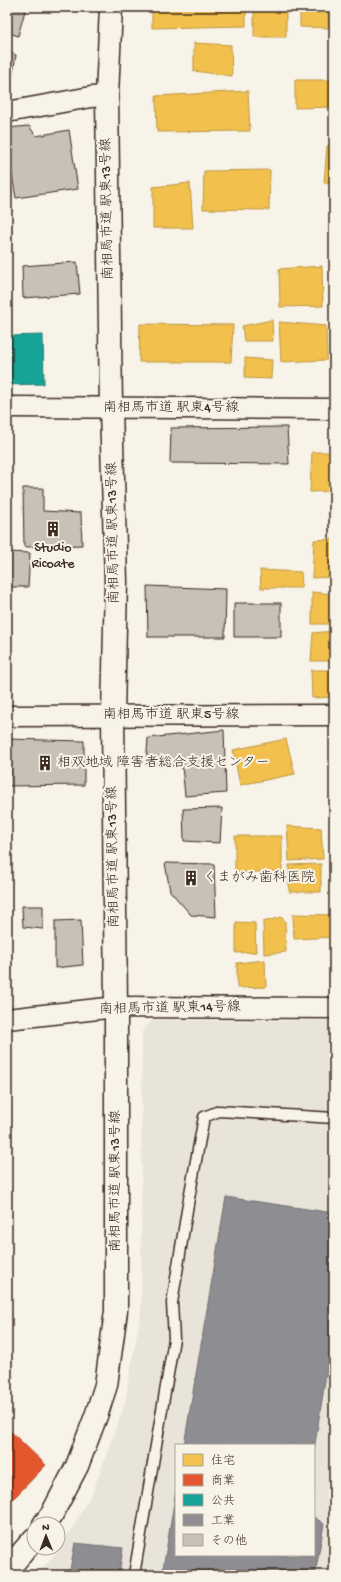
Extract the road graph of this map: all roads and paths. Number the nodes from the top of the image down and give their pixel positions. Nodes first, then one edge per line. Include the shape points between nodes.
1 (112, 7) edge
2 (107, 96) junction
3 (7, 112) edge
4 (7, 407) edge
5 (111, 408) junction
6 (334, 409) edge
7 (113, 715) junction
8 (334, 715) edge
9 (7, 716) edge
10 (116, 1007) junction
11 (334, 1008) edge
12 (7, 1019) edge
13 (334, 1118) edge
14 (50, 1516) edge
15 (26, 1547) edge
16 (7, 1570) edge
17 (134, 1575) edge

1 - 2 street, 南相馬市道 駅東13号線
2 - 3 street
2 - 5 street, 南相馬市道 駅東13号線
4 - 5 street, 南相馬市道 駅東4号線
5 - 6 street, 南相馬市道 駅東4号線
5 - 7 street, 南相馬市道 駅東13号線 via 116,582
7 - 8 street, 南相馬市道 駅東5号線
7 - 9 street, 南相馬市道 駅東5号線
7 - 10 street, 南相馬市道 駅東13号線
10 - 11 street, 南相馬市道 駅東14号線
10 - 12 street, 南相馬市道 駅東14号線
10 - 14 street, 南相馬市道 駅東13号線 via 116,1312 111,1354 106,1386 96,1416 77,1466
13 - 17 lane via 219,1110 204,1117 172,1303 174,1339
15 - 16 street

